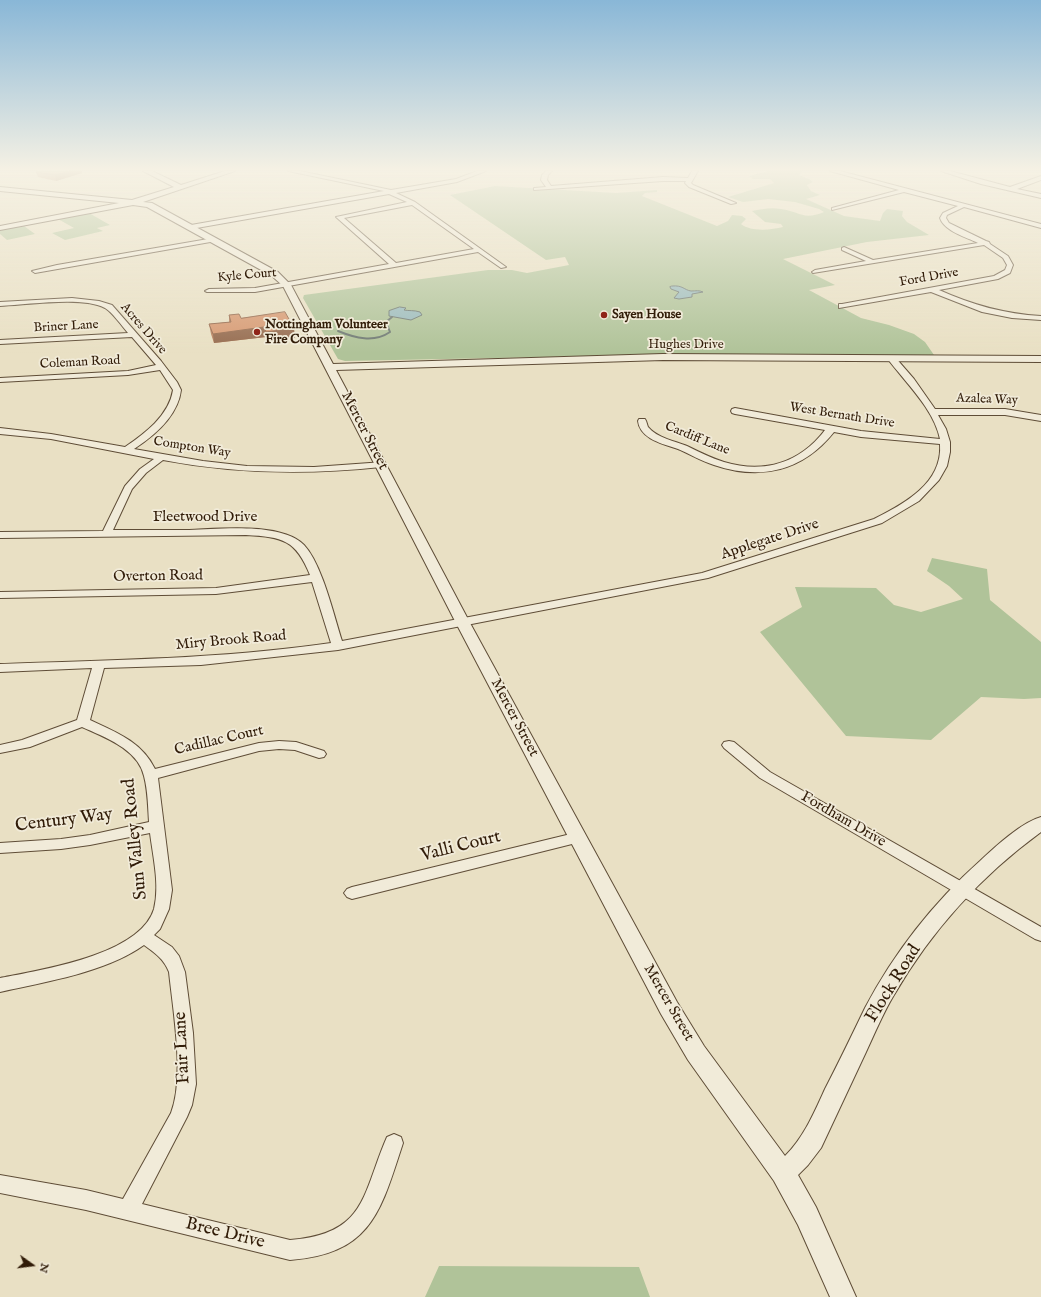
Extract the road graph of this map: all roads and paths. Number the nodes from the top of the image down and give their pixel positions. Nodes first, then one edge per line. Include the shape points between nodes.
1 (198, 232) edge
2 (356, 232) edge
3 (453, 232) edge
4 (960, 232) edge
5 (214, 240) junction
6 (988, 243) junction
7 (844, 249) dead end
8 (479, 250) junction
9 (1014, 255) dead end
10 (872, 262) junction
11 (394, 265) junction
12 (503, 267) dead end
13 (1017, 269) dead end
14 (35, 271) dead end
15 (815, 272) dead end
16 (287, 285) junction
17 (932, 290) junction
18 (209, 291) dead end
19 (0, 304) edge
20 (842, 306) dead end
21 (1041, 318) edge
22 (133, 336) junction
23 (0, 342) edge
24 (891, 358) junction
25 (1041, 360) edge
26 (160, 366) junction
27 (331, 367) junction
28 (0, 380) edge
29 (735, 411) dead end
30 (932, 412) junction
31 (1041, 418) edge
32 (642, 421) dead end
33 (831, 429) junction
34 (5, 431) edge
35 (0, 442) edge
36 (945, 442) junction
37 (127, 450) junction
38 (162, 457) junction
39 (381, 464) junction
40 (107, 533) junction
41 (0, 535) edge
42 (315, 578) junction
43 (0, 595) edge
44 (463, 623) junction
45 (338, 646) junction
46 (99, 664) junction
47 (0, 668) edge
48 (83, 722) junction
49 (729, 745) dead end
50 (0, 749) edge
51 (319, 754) dead end
52 (150, 775) junction
53 (1041, 823) edge
54 (157, 826) junction
55 (579, 837) junction
56 (0, 848) edge
57 (961, 889) junction
58 (352, 893) dead end
59 (1041, 935) edge
60 (144, 936) junction
61 (0, 985) edge
62 (394, 1143) dead end
63 (783, 1174) junction
64 (0, 1184) edge
65 (128, 1210) junction
66 (843, 1297) edge

1 - 5 street, Mercer Street
2 - 11 street
3 - 8 street
4 - 6 street
5 - 14 street
5 - 16 street, Mercer Street via 276,274
6 - 9 street
6 - 10 street
7 - 10 street
8 - 11 street, Kyle Court
8 - 12 street
10 - 15 street
11 - 16 street, Kyle Court
13 - 17 street, Ford Drive via 996,278
16 - 18 street, Kyle Court
16 - 27 street, Mercer Street
17 - 20 street, Ford Drive
17 - 21 street via 987,311
19 - 22 street, Acres Drive via 75,301 99,303 109,307
22 - 23 street, Briner Lane
22 - 26 street, Acres Drive
24 - 25 street, Hughes Drive
24 - 27 street, Hughes Drive via 663,357
24 - 30 street, Applegate Drive via 912,380
26 - 28 street, Coleman Road via 128,373
26 - 37 street, Acres Drive via 176,384 177,393 166,417
27 - 39 street, Mercer Street
29 - 33 street, West Bernath Drive
30 - 31 street, Azalea Way via 1005,412
30 - 36 street, Applegate Drive via 940,425
32 - 33 street, Cardiff Lane via 643,427 652,435 705,458 732,467 754,470 775,468 793,462 817,447
33 - 36 street, West Bernath Drive
34 - 35 street
34 - 37 street, Compton Way via 66,438
36 - 44 street, Applegate Drive via 943,464 933,482 913,501 878,521 704,576
37 - 38 street, Compton Way
38 - 39 street, Compton Way via 262,470 341,469
38 - 40 street via 143,471 128,488
39 - 44 street, Mercer Street
40 - 41 street, Fleetwood Drive
40 - 42 street, Fleetwood Drive via 273,534 293,542 307,554
42 - 43 street, Overton Road via 216,591
42 - 45 street, Fleetwood Drive
44 - 45 street, Miry Brook Road
44 - 55 street, Mercer Street
45 - 46 street, Miry Brook Road via 247,658
46 - 47 street, Miry Brook Road
46 - 48 street
48 - 50 street via 24,744
48 - 52 street, Sun Valley Road via 129,744 147,764
49 - 57 street, Fordham Drive via 764,775
51 - 52 street, Cadillac Court via 296,746 259,747
52 - 54 street, Sun Valley Road
53 - 57 street, Flock Road via 1002,852
54 - 56 street, Century Way via 76,842
54 - 60 street, Sun Valley Road via 164,900 161,912
55 - 58 street, Valli Court
55 - 63 street, Mercer Street via 669,1008 696,1053
57 - 59 street, Fordham Drive
57 - 63 street, Flock Road via 916,945 892,980 812,1140
60 - 61 street, Sun Valley Road via 116,955 99,962
60 - 65 street, Fair Lane via 166,952 177,972 187,1084 178,1117
62 - 65 street, Bree Drive via 370,1207 359,1223 334,1242 309,1250 290,1250
63 - 66 street, Mercer Street via 807,1216
64 - 65 street, Bree Drive

